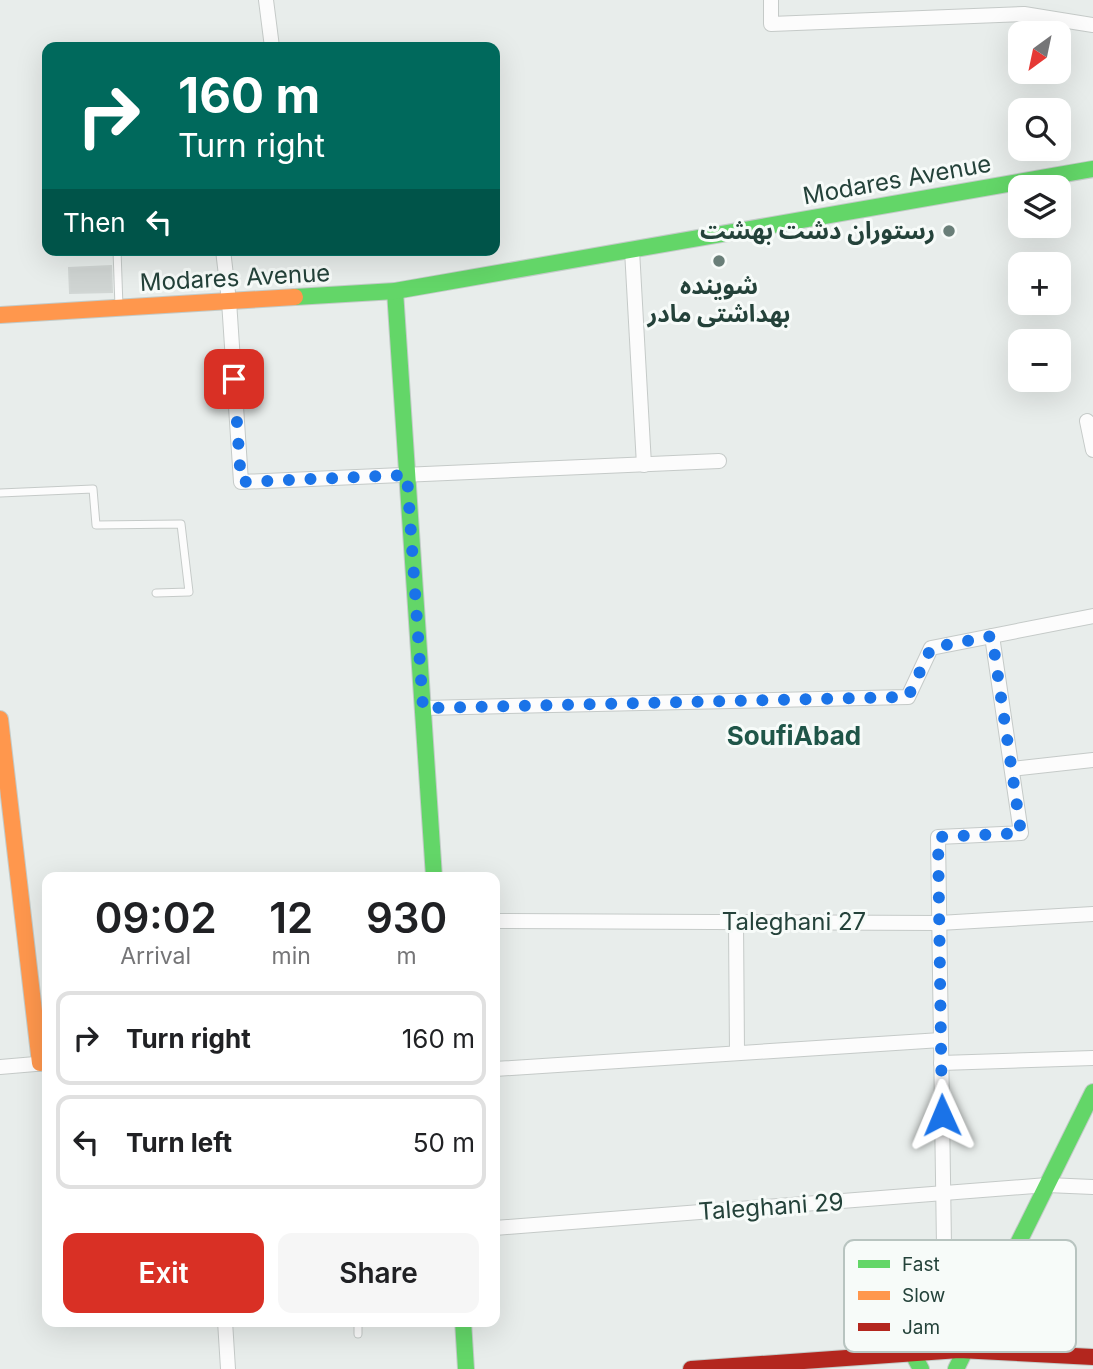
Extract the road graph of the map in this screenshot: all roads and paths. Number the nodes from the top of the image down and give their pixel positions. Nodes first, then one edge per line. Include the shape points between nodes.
1 (266, 0) edge
2 (771, 0) edge
3 (1093, 25) edge
4 (271, 42) edge
5 (1093, 169) edge
6 (632, 250) junction
7 (117, 256) edge
8 (224, 256) edge
9 (395, 291) junction
10 (229, 301) junction
11 (119, 308) junction
12 (0, 315) edge
13 (1087, 421) dead end
14 (1093, 450) edge
15 (719, 461) dead end
16 (644, 465) junction
17 (407, 475) junction
18 (0, 493) edge
19 (156, 593) dead end
20 (1093, 616) edge
21 (992, 636) junction
22 (423, 708) junction
23 (0, 719) edge
24 (1093, 760) edge
25 (1012, 769) junction
26 (434, 872) edge
27 (1093, 914) edge
28 (500, 921) edge
29 (736, 922) junction
30 (939, 923) junction
31 (941, 1040) junction
32 (737, 1053) junction
33 (42, 1055) edge
34 (1093, 1058) edge
35 (42, 1063) edge
36 (941, 1063) junction
37 (0, 1066) edge
38 (500, 1069) edge
39 (1093, 1092) edge
40 (1047, 1185) junction
41 (1093, 1187) edge
42 (943, 1193) junction
43 (500, 1228) edge
44 (944, 1240) edge
45 (1020, 1240) edge
46 (225, 1327) edge
47 (358, 1327) edge
48 (463, 1327) edge
49 (359, 1334) dead end
50 (941, 1352) edge
51 (958, 1352) edge
52 (964, 1352) edge
53 (977, 1352) edge
54 (1093, 1357) edge
55 (918, 1359) edge
56 (724, 1368) edge
57 (228, 1369) edge
58 (466, 1369) edge
59 (691, 1369) edge
60 (956, 1369) edge

1 - 4 street
2 - 3 street via 771,24 1024,14
5 - 6 main road, Modares Avenue
6 - 9 main road, Modares Avenue
6 - 16 street
7 - 11 lane
8 - 10 street
9 - 10 main road, Modares Avenue
9 - 17 main road
10 - 11 main road, Modares Avenue
10 - 17 street via 241,482
11 - 12 main road, Modares Avenue
13 - 14 street
15 - 16 street
16 - 17 street
17 - 22 main road
18 - 19 lane via 93,489 96,525 181,524 189,592
20 - 21 street
21 - 22 street via 931,648 908,697
21 - 25 street
22 - 26 main road
23 - 33 main road
24 - 25 street
25 - 30 street via 1021,833 938,837
27 - 30 street, Taleghani 27
28 - 29 street, Taleghani 27
29 - 30 street, Taleghani 27
29 - 32 street
30 - 31 street
31 - 32 street
31 - 36 street
32 - 38 street
34 - 36 street
35 - 37 street
36 - 42 street
39 - 40 main road
40 - 41 street, Taleghani 29
40 - 42 street, Taleghani 29
40 - 45 main road
42 - 43 street, Taleghani 29
42 - 44 street
46 - 57 street
47 - 49 lane
48 - 58 main road
50 - 55 main road
51 - 55 main road
52 - 60 main road
53 - 54 main road
55 - 56 main road
56 - 59 main road

